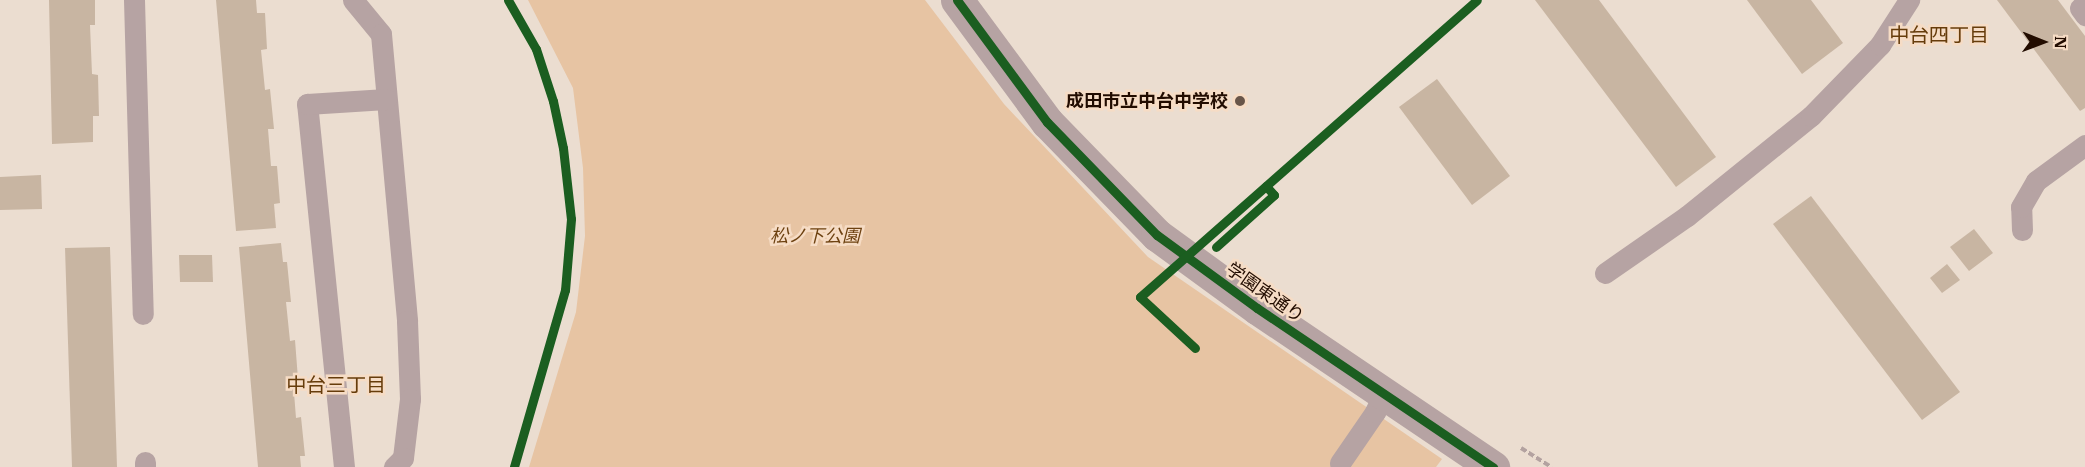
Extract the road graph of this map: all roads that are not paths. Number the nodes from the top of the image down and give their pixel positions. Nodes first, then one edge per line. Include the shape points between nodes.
1 (134, 0) edge
2 (353, 0) edge
3 (957, 0) edge
4 (1909, 0) edge
5 (386, 99) junction
6 (2085, 145) edge
7 (2022, 230) dead end
8 (1605, 273) dead end
9 (143, 314) dead end
10 (1384, 393) junction
11 (1340, 463) dead end
12 (344, 467) edge
13 (394, 467) edge
14 (1494, 467) edge

1 - 9 lane
2 - 5 lane via 381,34
3 - 10 street, 学園東通り via 1047,122 1156,235
4 - 8 lane via 1880,45 1811,116 1687,216
5 - 12 lane via 307,104
5 - 13 lane via 409,349 410,399 403,458
6 - 7 lane via 2036,181 2021,207
10 - 11 lane
10 - 14 street, 学園東通り

